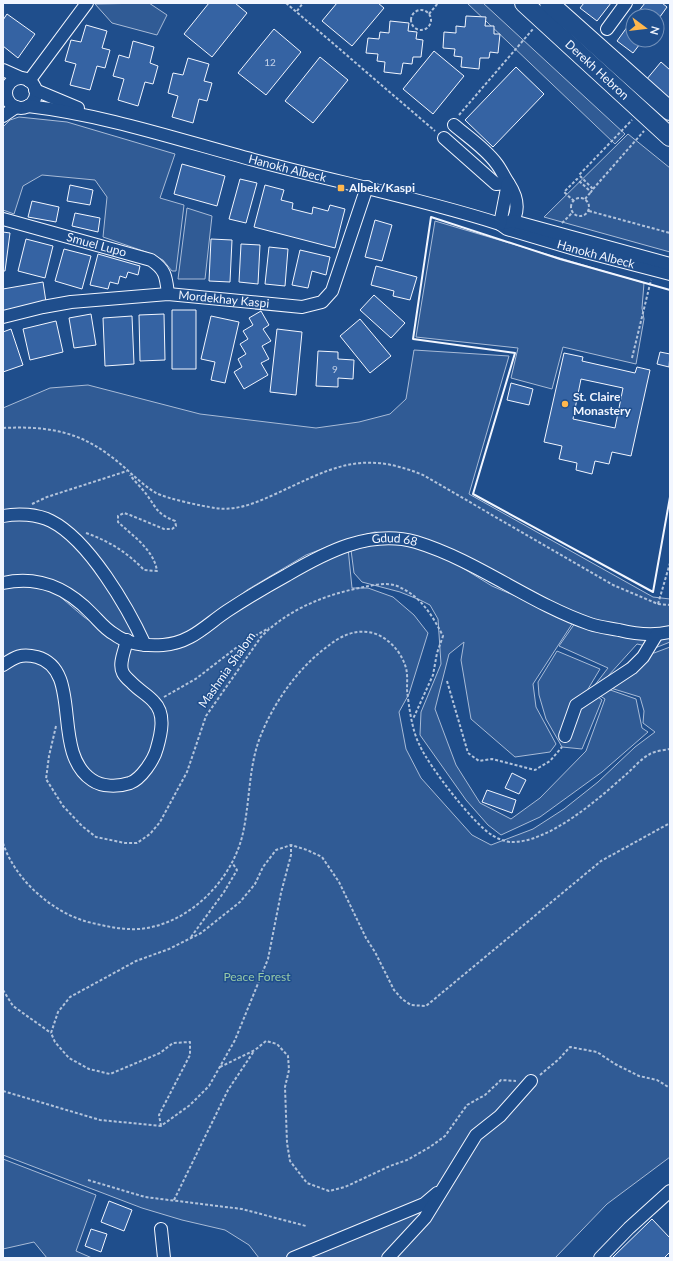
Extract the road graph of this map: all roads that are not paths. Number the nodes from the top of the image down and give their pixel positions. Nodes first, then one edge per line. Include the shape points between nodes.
1 (87, 3) edge
2 (524, 3) edge
3 (626, 3) edge
4 (545, 11) edge
5 (607, 29) dead end
6 (3, 70) edge
7 (28, 83) junction
8 (5, 98) edge
9 (22, 107) junction
10 (670, 112) edge
11 (3, 116) edge
12 (456, 120) road end
13 (121, 123) junction
14 (444, 138) road end
15 (670, 138) edge
16 (508, 183) junction
17 (367, 187) junction
18 (3, 219) edge
19 (507, 225) junction
20 (670, 264) edge
21 (670, 274) edge
22 (168, 294) junction
23 (3, 317) edge
24 (3, 516) edge
25 (3, 583) edge
26 (670, 632) edge
27 (657, 634) junction
28 (127, 640) junction
29 (144, 645) junction
30 (3, 665) edge
31 (566, 736) road end
32 (531, 1081) road end
33 (444, 1187) junction
34 (670, 1190) edge
35 (161, 1229) dead end
36 (164, 1258) edge
37 (293, 1258) edge
38 (388, 1258) edge
39 (600, 1258) edge

1 - 7 street
2 - 4 highway, Derekh Hebron
3 - 5 street
4 - 10 highway, Derekh Hebron
4 - 15 highway, Derekh Hebron
6 - 7 street, Hanokh Albeck
7 - 8 street via 12,81
7 - 9 street via 33,100
7 - 13 street, Hanokh Albeck
8 - 9 street via 10,104
9 - 11 street
9 - 13 street, Hanokh Albeck via 67,111
12 - 16 street via 487,152 503,172
13 - 17 street, Hanokh Albeck via 254,160
14 - 16 street via 496,184
16 - 19 street
17 - 19 street, Hanokh Albeck
17 - 22 street, Mordekhay Kaspi via 337,280 322,302 312,306 284,306
18 - 22 street, Smuel Lupo via 151,260 160,266 166,276
19 - 20 street, Hanokh Albeck
19 - 21 street, Hanokh Albeck
22 - 23 street, Mordekhay Kaspi via 71,302
24 - 29 street via 20,514 38,517 51,521 72,537 115,589
25 - 28 street, Gdud 68 via 25,580 50,585 68,593 115,635
26 - 27 street, Gdud 68
27 - 29 street, Gdud 68 via 626,632 591,624 542,603 433,548 414,542 379,538 327,553 247,598 191,638 165,645
27 - 31 street via 644,657 632,668 576,705
28 - 29 street, Gdud 68
28 - 30 street via 122,661 123,673 155,702 160,712 161,727 157,750 148,768 131,783 111,786 97,783 84,774 70,746 61,681 46,660 31,656 15,657
32 - 33 street via 500,1116 476,1135
33 - 37 street via 424,1204
33 - 38 street via 425,1218
34 - 39 street
35 - 36 street

